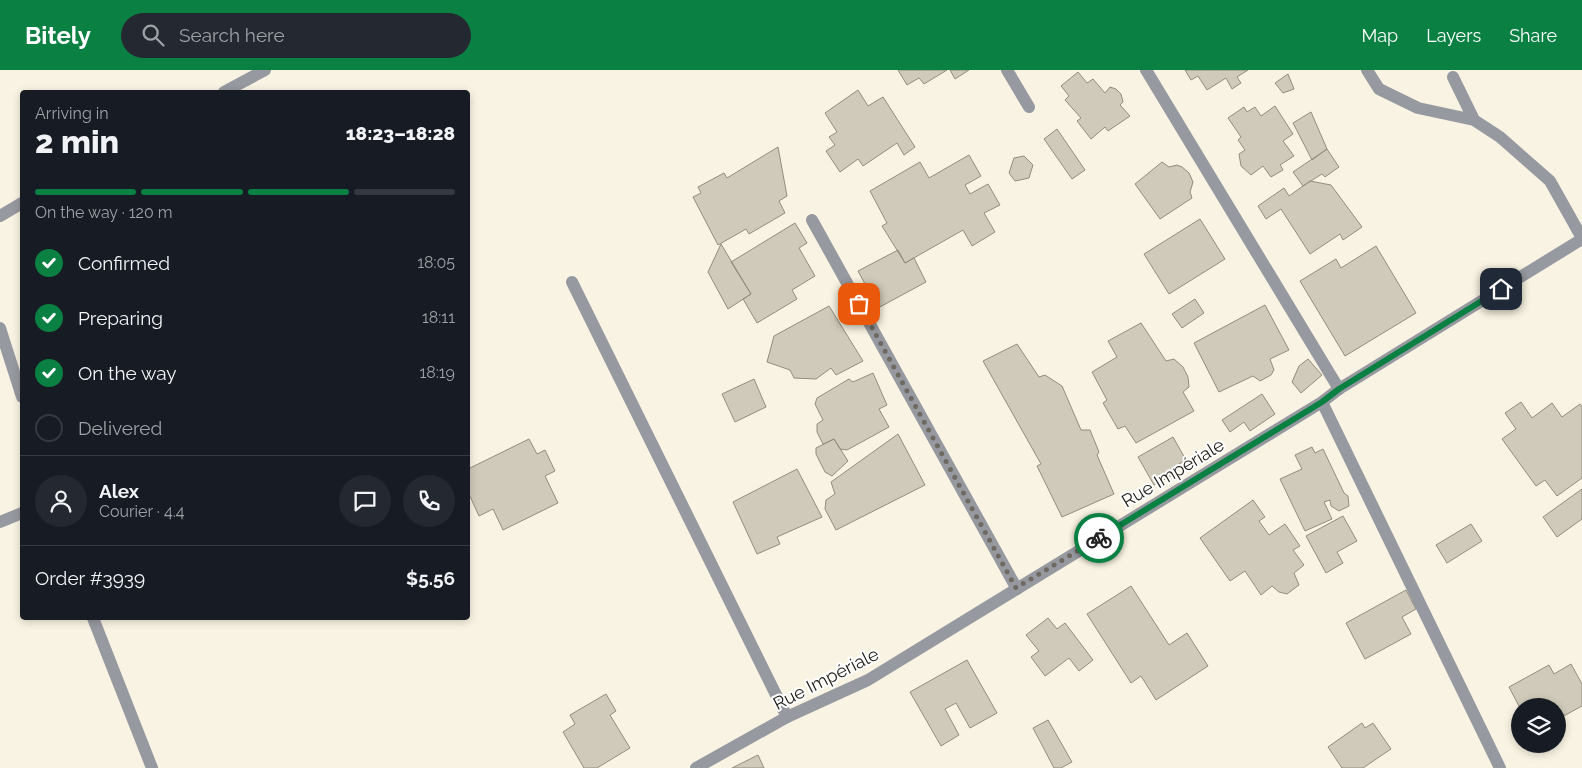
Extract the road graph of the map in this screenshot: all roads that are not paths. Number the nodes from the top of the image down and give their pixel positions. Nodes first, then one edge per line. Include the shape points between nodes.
1 (265, 70) edge
2 (1007, 70) edge
3 (1146, 70) edge
4 (1367, 70) edge
5 (1453, 77) dead end
6 (228, 90) edge
7 (1029, 107) dead end
8 (1474, 120) junction
9 (20, 205) edge
10 (0, 216) edge
11 (812, 220) dead end
12 (1582, 239) edge
13 (572, 282) dead end
14 (0, 328) edge
15 (1339, 389) junction
16 (20, 391) edge
17 (1322, 402) junction
18 (20, 514) edge
19 (0, 522) edge
20 (1016, 588) junction
21 (94, 620) edge
22 (787, 717) junction
23 (152, 768) edge
24 (696, 768) edge
25 (1500, 768) edge

1 - 6 street
2 - 7 street
3 - 15 street
4 - 8 street via 1379,89 1418,108
5 - 8 street
8 - 12 street via 1500,137 1550,181
9 - 10 street
11 - 20 street
12 - 15 street, Rue Impériale
13 - 22 street
14 - 16 street
15 - 17 street, Rue Impériale
17 - 20 street, Rue Impériale
17 - 25 street
18 - 19 street
20 - 22 street, Rue Impériale via 868,680
21 - 23 street
22 - 24 street, Rue Impériale

